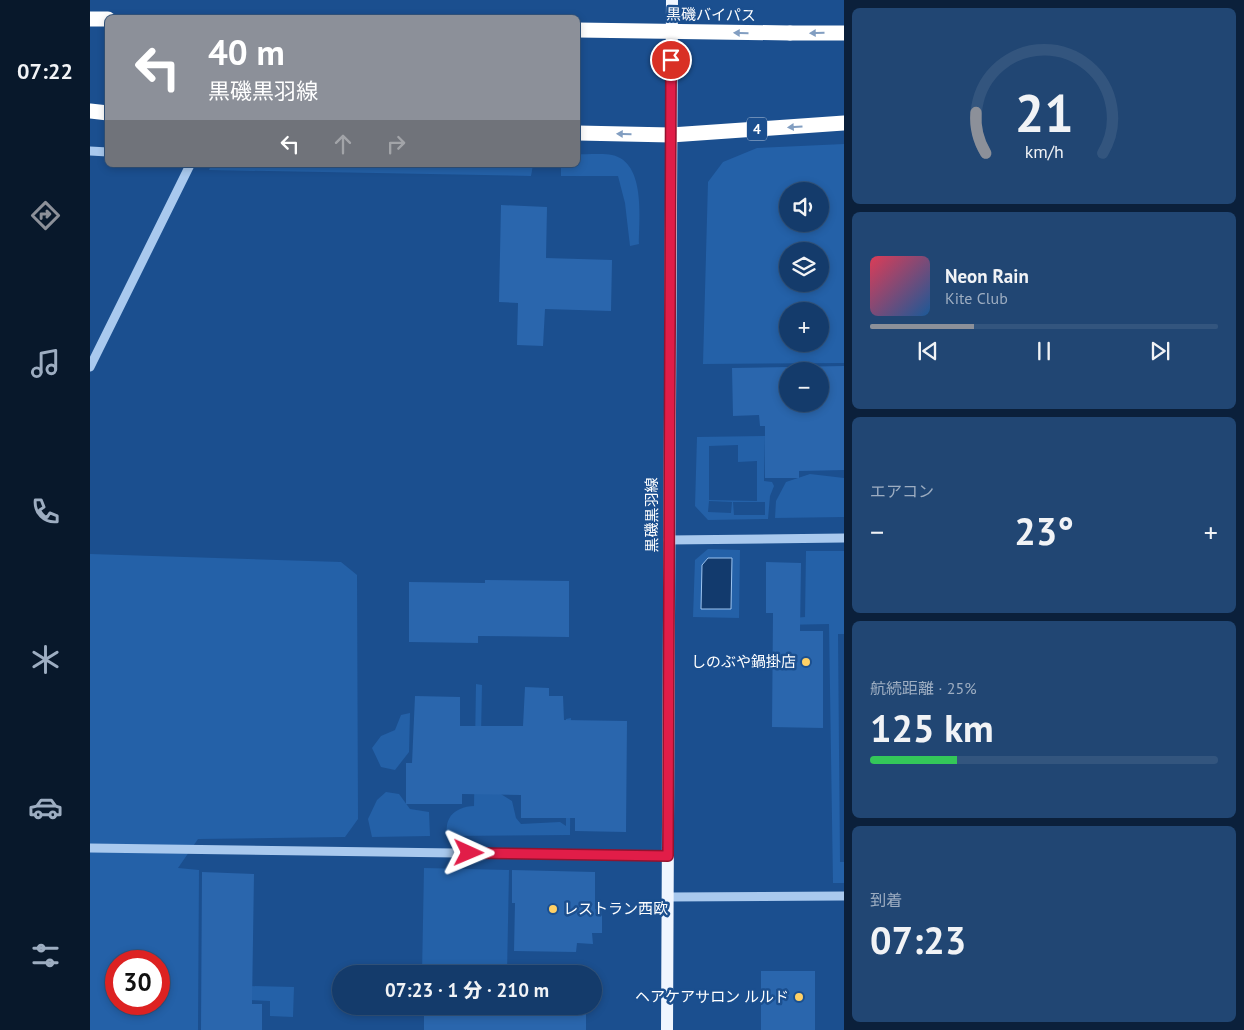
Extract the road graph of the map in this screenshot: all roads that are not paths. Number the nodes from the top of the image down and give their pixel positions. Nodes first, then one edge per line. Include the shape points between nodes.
1 (672, 0) edge
2 (90, 19) edge
3 (105, 19) edge
4 (580, 30) edge
5 (844, 33) edge
6 (90, 112) edge
7 (105, 113) edge
8 (844, 123) edge
9 (580, 133) edge
10 (671, 135) junction
11 (90, 151) edge
12 (105, 152) edge
13 (189, 167) edge
14 (90, 367) edge
15 (844, 538) edge
16 (668, 540) junction
17 (90, 848) edge
18 (668, 856) junction
19 (844, 896) edge
20 (668, 897) junction
21 (667, 1030) edge

1 - 10 main road, 黒磯黒羽線
2 - 3 highway
5 -> 4 highway, 黒磯バイパス, bridge
6 - 7 highway
8 -> 10 highway, 4
10 -> 9 highway, 4
10 - 16 main road, 黒磯黒羽線
11 - 12 street
13 - 14 street
15 - 16 street
16 - 18 main road, 黒磯黒羽線
17 - 18 street
18 - 20 main road, 黒磯黒羽線
19 - 20 street
20 - 21 main road, 黒磯黒羽線

